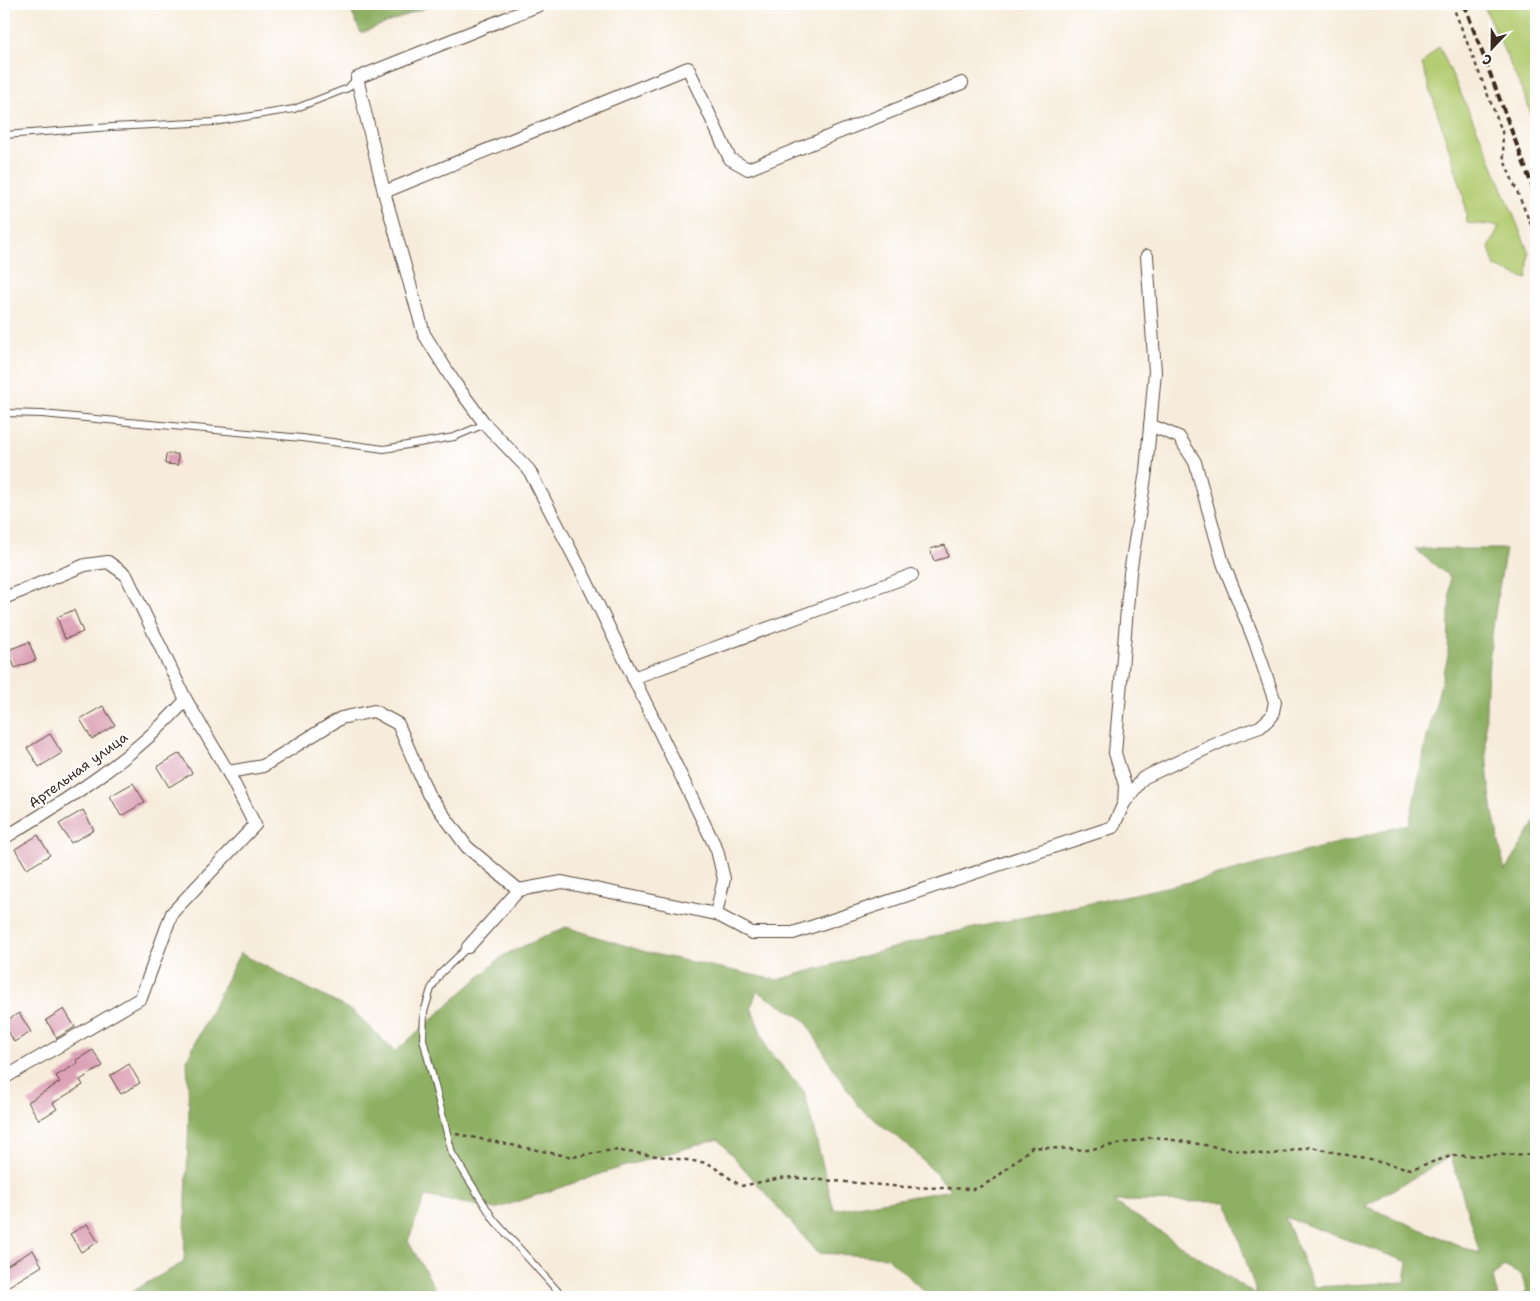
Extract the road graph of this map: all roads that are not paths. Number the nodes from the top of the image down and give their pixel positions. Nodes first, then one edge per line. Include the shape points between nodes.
1 (542, 4) edge
2 (357, 78) junction
3 (962, 84) dead end
4 (4, 135) edge
5 (384, 192) junction
6 (1147, 256) dead end
7 (4, 413) edge
8 (485, 424) junction
9 (1150, 425) junction
10 (912, 576) dead end
11 (4, 598) edge
12 (633, 678) junction
13 (186, 700) junction
14 (228, 772) junction
15 (1124, 804) junction
16 (4, 838) edge
17 (519, 890) junction
18 (716, 914) junction
19 (468, 947) joint
20 (4, 1078) edge
21 (564, 1297) edge

1 - 2 street
2 - 4 lane via 348,88 294,109 214,122
2 - 5 street
3 - 5 street via 748,169 730,159 688,68
5 - 8 street via 424,334
6 - 9 street via 1155,372
7 - 8 lane via 302,438 384,449 454,437
8 - 12 street via 529,470 584,574
9 - 15 street via 1130,573 1114,753 1125,785
9 - 15 street via 1179,437 1195,462 1223,563 1275,702 1272,716 1260,728 1229,738 1143,778
10 - 12 street
11 - 13 street via 85,565 108,562 126,575
12 - 18 street via 717,850 724,879
13 - 14 street
13 - 16 street, Артельная улица via 116,765
14 - 17 street via 263,766 341,718 374,711 398,724 428,794 468,847
14 - 20 street via 254,825 172,913 141,998
15 - 18 street via 1113,827 793,933 752,933
17 - 18 street via 562,882
17 - 19 street
19 - 21 lane via 440,974 424,1012 423,1039 452,1153 494,1220

